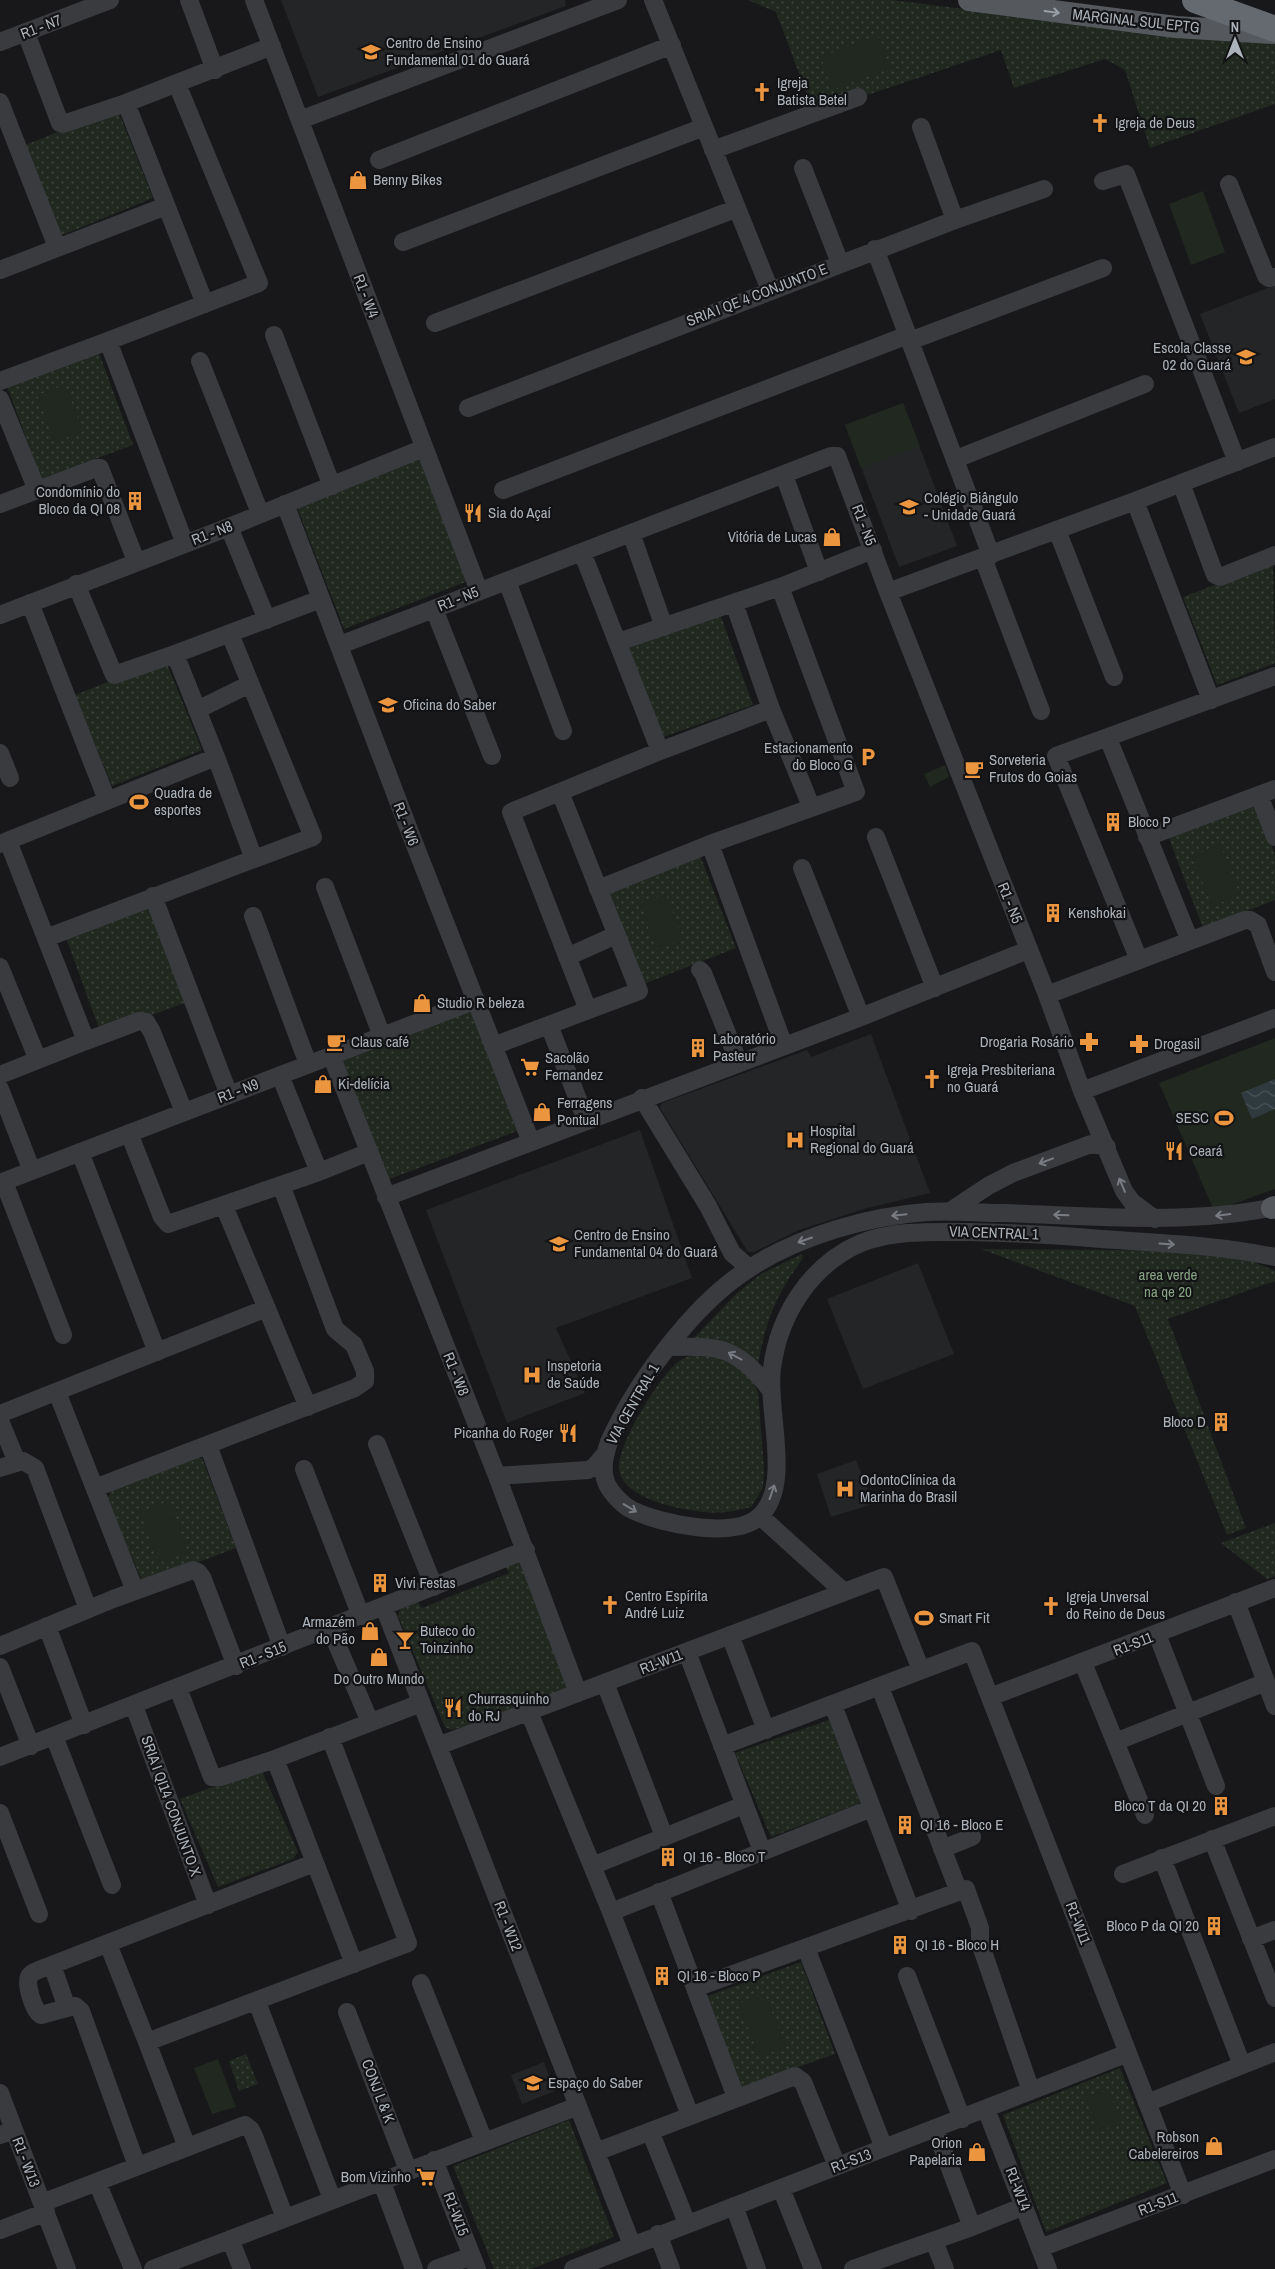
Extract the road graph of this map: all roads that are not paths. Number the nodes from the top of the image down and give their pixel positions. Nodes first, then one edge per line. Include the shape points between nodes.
1 (110, 0) edge
2 (189, 0) edge
3 (254, 0) edge
4 (618, 0) edge
5 (653, 0) edge
6 (969, 0) edge
7 (1195, 0) edge
8 (1275, 28) edge
9 (26, 33) junction
10 (1275, 33) edge
11 (0, 42) edge
12 (672, 45) junction
13 (272, 46) junction
14 (215, 70) junction
15 (177, 84) junction
16 (858, 97) dead end
17 (0, 102) edge
18 (126, 103) junction
19 (300, 120) junction
20 (704, 127) junction
21 (921, 127) dead end
22 (713, 150) junction
23 (378, 160) dead end
24 (803, 168) dead end
25 (1104, 181) dead end
26 (1229, 184) dead end
27 (1044, 189) dead end
28 (166, 206) junction
29 (736, 209) junction
30 (955, 220) junction
31 (403, 242) dead end
32 (57, 247) junction
33 (875, 249) junction
34 (840, 263) junction
35 (1103, 268) dead end
36 (0, 270) edge
37 (1275, 277) edge
38 (770, 290) junction
39 (205, 304) junction
40 (434, 324) dead end
41 (274, 336) dead end
42 (909, 338) junction
43 (108, 341) junction
44 (200, 361) dead end
45 (0, 381) edge
46 (1145, 384) dead end
47 (0, 399) edge
48 (468, 408) dead end
49 (7, 439) edge
50 (1275, 447) edge
51 (424, 448) junction
52 (956, 460) junction
53 (1238, 462) junction
54 (784, 475) junction
55 (1181, 483) junction
56 (332, 486) junction
57 (37, 490) junction
58 (503, 490) dead end
59 (1134, 501) junction
60 (0, 504) edge
61 (285, 504) junction
62 (260, 513) junction
63 (229, 527) junction
64 (1057, 530) junction
65 (631, 533) junction
66 (184, 544) junction
67 (873, 550) junction
68 (582, 552) junction
69 (1275, 555) edge
70 (987, 556) junction
71 (136, 561) junction
72 (819, 572) junction
73 (507, 580) junction
74 (76, 584) junction
75 (780, 587) junction
76 (479, 591) junction
77 (888, 592) junction
78 (321, 599) junction
79 (30, 603) junction
80 (734, 603) junction
81 (434, 609) junction
82 (0, 615) edge
83 (267, 620) junction
84 (664, 627) junction
85 (230, 634) junction
86 (618, 642) junction
87 (340, 645) junction
88 (175, 654) junction
89 (1275, 676) edge
90 (1114, 677) dead end
91 (250, 684) junction
92 (1211, 700) junction
93 (770, 709) junction
94 (197, 710) junction
95 (1041, 711) dead end
96 (563, 730) dead end
97 (1108, 738) junction
98 (660, 751) junction
99 (0, 753) edge
100 (492, 756) dead end
101 (216, 757) junction
102 (10, 778) dead end
103 (560, 792) junction
104 (1267, 792) edge
105 (107, 800) junction
106 (810, 806) junction
107 (876, 837) dead end
108 (1147, 837) junction
109 (1275, 837) edge
110 (4, 843) edge
111 (710, 844) junction
112 (254, 859) junction
113 (802, 868) dead end
114 (325, 887) dead end
115 (598, 889) junction
116 (153, 896) junction
117 (254, 916) dead end
118 (616, 935) junction
119 (46, 938) junction
120 (1190, 941) junction
121 (1028, 950) junction
122 (567, 956) junction
123 (1139, 960) junction
124 (0, 967) edge
125 (700, 970) dead end
126 (1275, 972) edge
127 (935, 988) junction
128 (1047, 996) junction
129 (476, 1000) junction
130 (588, 1010) junction
131 (861, 1017) junction
132 (1275, 1018) edge
133 (548, 1025) junction
134 (382, 1036) junction
135 (86, 1041) junction
136 (493, 1046) junction
137 (784, 1046) junction
138 (331, 1055) junction
139 (38, 1060) junction
140 (739, 1063) junction
141 (308, 1064) junction
142 (0, 1075) edge
143 (280, 1075) junction
144 (0, 1089) edge
145 (1082, 1091) junction
146 (229, 1095) junction
147 (642, 1098) junction
148 (184, 1112) junction
149 (586, 1120) junction
150 (129, 1133) junction
151 (531, 1142) junction
152 (1099, 1146) junction
153 (80, 1152) junction
154 (369, 1152) junction
155 (32, 1171) junction
156 (319, 1172) junction
157 (2, 1182) edge
158 (281, 1186) junction
159 (386, 1197) junction
160 (224, 1206) junction
161 (1274, 1207) edge
162 (949, 1212) junction
163 (1155, 1219) junction
164 (732, 1253) junction
165 (1275, 1257) edge
166 (749, 1268) junction
167 (733, 1282) junction
168 (267, 1308) junction
169 (62, 1335) dead end
170 (668, 1347) junction
171 (157, 1352) junction
172 (770, 1389) junction
173 (57, 1392) junction
174 (308, 1406) junction
175 (0, 1420) edge
176 (377, 1444) dead end
177 (208, 1445) junction
178 (604, 1454) junction
179 (17, 1462) junction
180 (0, 1468) edge
181 (304, 1468) dead end
182 (499, 1481) junction
183 (607, 1486) junction
184 (95, 1488) junction
185 (760, 1516) junction
186 (526, 1550) junction
187 (434, 1587) junction
188 (1275, 1588) edge
189 (135, 1591) junction
190 (844, 1592) junction
191 (1236, 1602) junction
192 (384, 1607) junction
193 (88, 1609) junction
194 (361, 1616) junction
195 (46, 1626) junction
196 (330, 1628) junction
197 (1157, 1634) junction
198 (730, 1635) junction
199 (0, 1646) edge
200 (282, 1647) junction
201 (687, 1652) junction
202 (1084, 1663) junction
203 (236, 1666) junction
204 (0, 1667) edge
205 (922, 1670) junction
206 (1266, 1682) junction
207 (604, 1683) junction
208 (880, 1687) junction
209 (178, 1688) junction
210 (578, 1693) junction
211 (990, 1698) junction
212 (421, 1703) junction
213 (833, 1705) junction
214 (134, 1706) junction
215 (1275, 1706) edge
216 (530, 1712) junction
217 (1188, 1712) junction
218 (370, 1722) junction
219 (84, 1725) junction
220 (766, 1730) junction
221 (54, 1736) junction
222 (330, 1737) junction
223 (1116, 1742) junction
224 (30, 1746) junction
225 (438, 1746) junction
226 (722, 1746) junction
227 (0, 1757) edge
228 (275, 1759) junction
229 (1216, 1786) dead end
230 (744, 1805) junction
231 (872, 1808) junction
232 (0, 1813) edge
233 (1145, 1815) dead end
234 (1275, 1816) edge
235 (664, 1836) junction
236 (972, 1837) dead end
237 (1212, 1839) junction
238 (942, 1849) junction
239 (762, 1851) junction
240 (1162, 1858) junction
241 (314, 1863) junction
242 (592, 1866) junction
243 (1123, 1874) dead end
244 (112, 1885) dead end
245 (659, 1892) junction
246 (959, 1892) junction
247 (208, 1905) junction
248 (911, 1911) junction
249 (611, 1912) junction
250 (40, 1914) dead end
251 (1275, 1930) edge
252 (1251, 1939) junction
253 (108, 1944) junction
254 (806, 1948) junction
255 (354, 1964) junction
256 (52, 1965) junction
257 (907, 1976) dead end
258 (421, 1982) dead end
259 (696, 1988) junction
260 (1275, 1998) edge
261 (257, 2002) junction
262 (67, 2008) junction
263 (347, 2012) dead end
264 (147, 2042) junction
265 (1275, 2052) edge
266 (1128, 2053) junction
267 (1242, 2065) junction
268 (1032, 2091) junction
269 (0, 2093) edge
270 (736, 2097) junction
271 (1147, 2103) junction
272 (578, 2106) junction
273 (986, 2109) junction
274 (690, 2115) junction
275 (962, 2118) junction
276 (935, 2128) junction
277 (650, 2131) junction
278 (7, 2133) edge
279 (484, 2141) junction
280 (187, 2147) junction
281 (884, 2148) junction
282 (596, 2152) junction
283 (1275, 2159) edge
284 (434, 2160) junction
285 (137, 2166) junction
286 (837, 2166) junction
287 (408, 2170) junction
288 (381, 2180) junction
289 (97, 2182) junction
290 (781, 2188) junction
291 (1183, 2195) junction
292 (332, 2200) junction
293 (734, 2206) junction
294 (1024, 2206) junction
295 (44, 2208) junction
296 (285, 2218) junction
297 (687, 2224) junction
298 (972, 2227) junction
299 (0, 2230) edge
300 (658, 2234) junction
301 (230, 2239) junction
302 (934, 2241) junction
303 (632, 2245) junction
304 (1040, 2248) junction
305 (474, 2262) edge
306 (185, 2263) edge
307 (882, 2265) edge
308 (581, 2268) edge
309 (67, 2269) edge
310 (133, 2269) edge
311 (152, 2269) edge
312 (242, 2269) edge
313 (414, 2269) edge
314 (436, 2269) edge
315 (671, 2269) edge
316 (757, 2269) edge
317 (813, 2269) edge
318 (853, 2269) edge
319 (945, 2269) edge
320 (1048, 2269) edge

1 - 9 street, R1 - N7
2 - 14 street
3 - 13 street, R1 - W4
4 - 19 street
5 - 12 street
6 -> 10 main road, MARGINAL SUL EPTG via 1176,27
7 - 8 highway
9 - 11 street, R1 - N7
9 - 18 street via 60,123
12 - 20 street
12 - 23 street
13 - 14 street
13 - 19 street, R1 - W4
14 - 15 street
15 - 18 street
15 - 39 street via 259,283
16 - 22 street
17 - 32 street
18 - 28 street
19 - 51 street, R1 - W4
20 - 22 street
20 - 31 street
21 - 30 street
22 - 29 street
24 - 34 street
25 - 53 street via 1126,174
26 - 37 street via 1266,276
27 - 30 street, SRIA I QE 4 CONJUNTO E
28 - 32 street
28 - 39 street
29 - 38 street
29 - 40 street
30 - 33 street, SRIA I QE 4 CONJUNTO E
32 - 36 street
33 - 34 street, SRIA I QE 4 CONJUNTO E
33 - 42 street
34 - 38 street, SRIA I QE 4 CONJUNTO E
35 - 42 street
38 - 48 street, SRIA I QE 4 CONJUNTO E
39 - 43 street
41 - 56 street
42 - 52 street
42 - 58 street
43 - 45 street
43 - 66 street
44 - 62 street
46 - 52 street
47 - 49 street
49 - 57 street
50 - 53 street
51 - 56 street, R1 - N8
51 - 76 street, R1 - W4
52 - 70 street
53 - 55 street
54 - 65 street, R1 - N5
54 - 67 street, R1 - N5 via 837,456
54 - 72 street
55 - 59 street
55 - 69 street via 1215,575 1220,577
56 - 61 street, R1 - N8
57 - 60 street
57 - 71 street via 100,468
59 - 64 street
59 - 92 street
61 - 62 street, R1 - N8
61 - 78 street, R1 - W6
62 - 63 street, R1 - N8
63 - 66 street, R1 - N8
63 - 83 street
64 - 70 street
64 - 90 street
65 - 68 street, R1 - N5
65 - 84 street
66 - 71 street, R1 - N8
67 - 72 street
67 - 77 street, R1 - N5
68 - 73 street, R1 - N5
68 - 86 street
70 - 77 street
70 - 95 street
71 - 74 street, R1 - N8
72 - 75 street
73 - 76 street, R1 - N5
73 - 96 street
74 - 79 street, R1 - N8
74 - 88 street via 114,675
75 - 80 street
75 - 106 street via 856,792
76 - 81 street, R1 - N5
77 - 121 street, R1 - N5
78 - 83 street
78 - 87 street, R1 - W6
79 - 82 street, R1 - N8
79 - 105 street
80 - 84 street
80 - 93 street
81 - 87 street, R1 - N5
81 - 100 street
83 - 85 street
84 - 86 street
85 - 88 street
85 - 91 street
86 - 98 street
87 - 129 street, R1 - W6 via 410,835
88 - 94 street
89 - 92 street
91 - 94 street
91 - 112 street via 313,837
92 - 97 street
93 - 98 street
93 - 106 street
94 - 101 street
97 - 108 street
97 - 123 street via 1056,756
98 - 103 street
99 - 102 street
101 - 105 street
101 - 112 street
103 - 115 street
103 - 122 street via 511,812
104 - 108 street
104 - 109 street
105 - 110 street
106 - 111 street
107 - 127 street
108 - 120 street
110 - 119 street
111 - 115 street
111 - 137 street
112 - 116 street
113 - 131 street
114 - 134 street
115 - 118 street
116 - 119 street
116 - 146 street
117 - 141 street
118 - 122 street
118 - 130 street via 639,991
119 - 135 street
120 - 123 street
120 - 126 street via 1250,920 1258,925
121 - 127 street
121 - 128 street, R1 - N5
122 - 130 street
123 - 128 street
124 - 139 street
125 - 140 street via 704,973
127 - 131 street
128 - 145 street, R1 - N5
129 - 134 street, R1 - N9
129 - 136 street, R1 - W6
130 - 133 street
131 - 137 street
132 - 145 street
133 - 136 street
133 - 149 street
134 - 138 street, R1 - N9
135 - 139 street
135 - 148 street via 139,1021 146,1022
136 - 151 street, R1 - W6
137 - 140 street
138 - 141 street, R1 - N9
138 - 154 street, R1 - W8
139 - 142 street
140 - 147 street
141 - 143 street, R1 - N9
143 - 146 street, R1 - N9
143 - 156 street
144 - 155 street
145 - 152 street, R1 - N5 via 1099,1128
146 - 148 street, R1 - N9
147 - 149 street
147 - 164 street via 708,1206
148 - 150 street, R1 - N9
149 - 151 street
150 - 153 street, R1 - N9
150 - 160 street via 165,1222 172,1224
151 - 159 street
152 -> 162 street via 1005,1177
163 -> 152 street via 1128,1197
153 - 155 street, R1 - N9
153 - 171 street
154 - 156 street
154 - 159 street, R1 - W8
155 - 157 street, R1 - N9
156 - 158 street
157 - 169 street
158 - 160 street
158 - 174 street via 336,1329 354,1345 366,1378 355,1388
159 - 182 street, R1 - W8
160 - 168 street
161 -> 163 street, VIA CENTRAL 1 via 1218,1216
163 -> 162 street, VIA CENTRAL 1
162 -> 166 street, VIA CENTRAL 1 via 887,1216 846,1226 796,1244
164 - 166 street
164 - 167 street
172 -> 165 street, VIA CENTRAL 1 via 784,1320 800,1293 827,1264 844,1252 884,1236 928,1232 1030,1234 1235,1249
166 - 167 street, VIA CENTRAL 1
167 - 170 street, VIA CENTRAL 1 via 709,1301
168 - 171 street
168 - 174 street
172 -> 170 street via 748,1364 726,1351
170 - 178 street, VIA CENTRAL 1 via 612,1434
171 - 173 street
185 -> 172 street, VIA CENTRAL 1 via 775,1485
173 - 175 street via 5,1412
173 - 184 street
174 - 177 street
175 - 179 street
176 - 187 street
177 - 184 street
177 - 200 street
178 - 182 street via 588,1470
178 - 183 street, VIA CENTRAL 1
179 - 180 street
179 - 193 street via 28,1462 34,1468
181 - 194 street
182 - 183 street via 587,1479
182 - 186 street, R1 - W8
183 -> 185 street via 631,1510 661,1520 720,1528 743,1526
184 - 189 street
185 - 190 street
186 - 187 street, R1 - S15
186 - 210 street, R1 - W8
187 - 192 street, R1 - S15
188 - 191 street, R1-S11
189 - 193 street
189 - 203 street via 187,1571 198,1572
190 - 198 street, R1-W11
190 - 205 street, R1-W11 via 884,1577
191 - 197 street, R1-S11
191 - 206 street
192 - 194 street, R1 - S15
192 - 212 street, R1 - W12
193 - 195 street
194 - 196 street, R1 - S15
195 - 199 street
195 - 219 street
196 - 200 street, R1 - S15
196 - 218 street
197 - 202 street, R1-S11
197 - 217 street
198 - 201 street, R1-W11
198 - 220 street
200 - 203 street, R1 - S15
201 - 207 street, R1-W11
201 - 226 street
202 - 211 street, R1-S11
202 - 223 street
203 - 209 street, R1 - S15
204 - 224 street
205 - 208 street
205 - 211 street, R1-W11 via 972,1651
206 - 215 street
206 - 217 street
207 - 210 street, R1-W11
207 - 235 street
208 - 213 street
208 - 238 street
209 - 214 street, R1 - S15
209 - 228 street via 212,1777
210 - 216 street, R1-W11
211 - 266 street, R1-W11
212 - 218 street
212 - 225 street, R1 - W12
213 - 220 street
213 - 231 street
214 - 219 street, R1 - S15
214 - 247 street, SRIA I QI14 CONJUNTO X
216 - 225 street, R1-W11
216 - 242 street
217 - 223 street
217 - 229 street
218 - 222 street
219 - 221 street, R1 - S15
220 - 226 street
221 - 224 street, R1 - S15
221 - 244 street
222 - 228 street
222 - 255 street via 408,1943
223 - 233 street
224 - 227 street, R1 - S15
225 - 272 street, R1 - W12
226 - 230 street
228 - 241 street
230 - 235 street
230 - 239 street
231 - 239 street
231 - 248 street
232 - 250 street
234 - 237 street
235 - 242 street
236 - 238 street
237 - 240 street
237 - 252 street
238 - 246 street
239 - 245 street
240 - 243 street
240 - 267 street
241 - 247 street
241 - 255 street
242 - 249 street
245 - 249 street
245 - 259 street
246 - 248 street
246 - 268 street via 966,1889 980,1930 980,1943
247 - 253 street
248 - 254 street
249 - 274 street
251 - 252 street
252 - 260 street
253 - 256 street
253 - 264 street
254 - 259 street
254 - 281 street
255 - 261 street
256 - 262 street
256 - 262 street via 33,1973 27,1980 36,2011 44,2016
257 - 275 street
258 - 279 street
259 - 270 street
261 - 264 street
261 - 292 street
262 - 285 street via 78,2006 81,2011
263 - 287 street, CONJ L & K
264 - 280 street
265 - 267 street
266 - 268 street, R1-S13
266 - 271 street, R1-W11
267 - 271 street
268 - 273 street, R1-S13
269 - 278 street, R1 - W13
270 - 274 street
270 - 286 street via 790,2077 801,2078
271 - 291 street, R1-W11
272 - 279 street
272 - 282 street, R1 - W12
273 - 275 street, R1-S13
273 - 294 street, R1-W14
274 - 277 street
275 - 276 street, R1-S13
276 - 281 street, R1-S13
276 - 298 street
277 - 282 street
277 - 297 street
278 - 295 street, R1 - W13
279 - 284 street
280 - 285 street
280 - 296 street via 240,2126 248,2127
281 - 286 street, R1-S13
282 - 303 street, R1 - W12
283 - 291 street, R1-S11
284 - 287 street
284 - 305 street, R1-W15
285 - 289 street
286 - 290 street, R1-S13
287 - 288 street
288 - 292 street
288 - 313 street
289 - 295 street
289 - 310 street
290 - 293 street, R1-S13
290 - 317 street
291 - 304 street, R1-S11
292 - 296 street
293 - 297 street, R1-S13
293 - 316 street
294 - 298 street
294 - 304 street, R1-W14
295 - 299 street
295 - 309 street, R1 - W13
296 - 301 street
297 - 300 street, R1-S13
298 - 302 street
300 - 303 street, R1-S13
300 - 315 street
301 - 306 street
301 - 312 street
302 - 307 street
302 - 319 street
303 - 308 street, R1-S13
304 - 320 street, R1-W14
305 - 314 street
306 - 311 street
307 - 318 street

